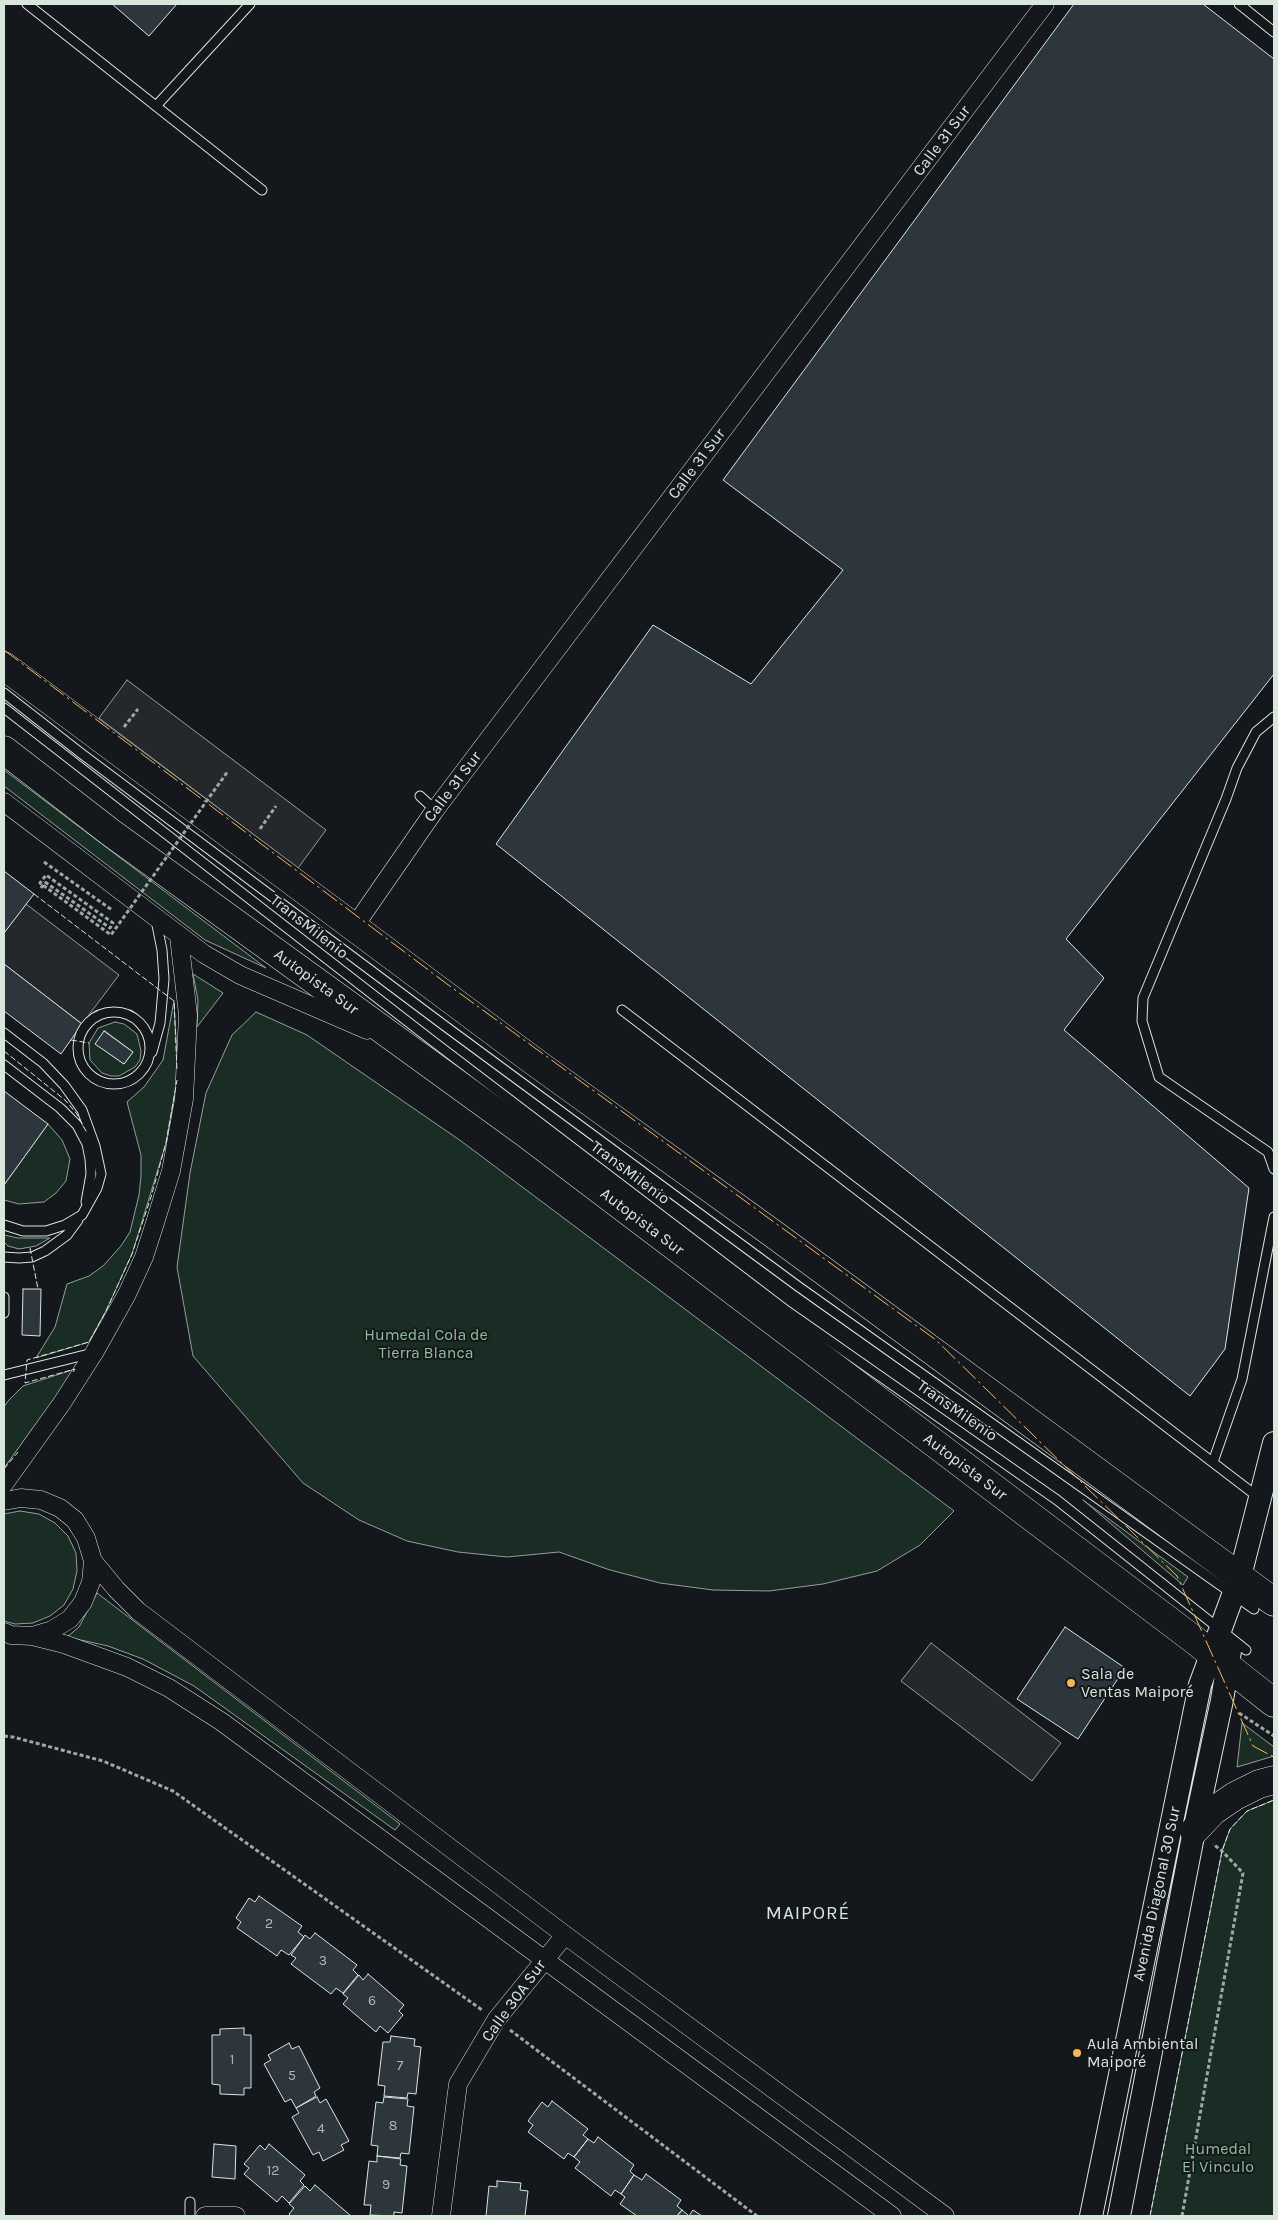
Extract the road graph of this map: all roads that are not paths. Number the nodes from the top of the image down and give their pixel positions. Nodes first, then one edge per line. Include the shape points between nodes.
1 (27, 4) edge
2 (250, 4) edge
3 (1046, 4) edge
4 (1239, 4) edge
5 (1274, 32) edge
6 (156, 106) junction
7 (262, 190) dead end
8 (4, 666) edge
9 (4, 693) edge
10 (4, 708) edge
11 (1274, 717) edge
12 (4, 750) edge
13 (420, 796) dead end
14 (4, 802) edge
15 (435, 810) junction
16 (155, 917) junction
17 (354, 927) junction
18 (179, 937) junction
19 (622, 1010) dead end
20 (4, 1033) edge
21 (404, 1045) junction
22 (148, 1060) junction
23 (4, 1065) edge
24 (1274, 1169) edge
25 (82, 1215) junction
26 (1274, 1217) edge
27 (4, 1225) edge
28 (4, 1257) edge
29 (4, 1297) edge
30 (4, 1313) edge
31 (94, 1352) junction
32 (4, 1375) edge
33 (1274, 1443) edge
34 (1213, 1462) junction
35 (4, 1484) edge
36 (1260, 1499) junction
37 (4, 1501) edge
38 (93, 1561) junction
39 (1248, 1596) edge
40 (6, 1634) edge
41 (32, 1636) junction
42 (1227, 1647) junction
43 (1274, 1703) edge
44 (1274, 1780) edge
45 (1194, 1831) junction
46 (565, 1936) junction
47 (544, 1959) junction
48 (190, 2202) dead end
49 (190, 2216) edge
50 (205, 2216) edge
51 (236, 2216) edge
52 (441, 2216) edge
53 (892, 2216) edge
54 (945, 2216) edge
55 (1091, 2216) edge
56 (1118, 2216) edge

1 - 6 lane
2 - 6 lane
3 - 15 street, Calle 31 Sur
4 - 5 lane
6 - 7 lane
8 - 17 highway
9 - 39 lane, TransMilenio via 445,1026 798,1286
10 - 42 lane, TransMilenio via 430,1040 788,1311 1057,1500
11 - 24 lane via 1256,732 1238,768 1143,998 1142,1020 1159,1077 1268,1152
12 - 21 highway, Autopista Sur via 110,832
13 - 15 lane
14 - 16 street
15 - 17 street, Calle 31 Sur
16 - 18 street
16 - 22 lane via 164,965 163,1005
17 - 39 highway via 594,1106 780,1239
18 - 21 street via 240,975
18 - 31 street via 188,1015 184,1099 171,1171 144,1257
19 - 34 lane
20 - 25 lane via 64,1085 88,1124 101,1174
21 - 42 highway, Autopista Sur
22 - 22 lane via 136,1078 125,1083 104,1083 87,1072 82,1063 79,1041 83,1030 102,1014 125,1013 135,1018 149,1037
23 - 25 lane via 60,1108 77,1125 87,1144 91,1174
25 - 27 lane via 65,1226 46,1231 23,1231
25 - 28 lane via 66,1235 45,1251 32,1257
26 - 34 lane via 1242,1379
29 - 30 lane
31 - 32 lane
31 - 35 street
33 - 36 street, Avenida Diagonal 30 Sur
34 - 36 lane
36 - 39 street, Avenida Diagonal 30 Sur
37 - 38 street via 21,1498 41,1500 60,1508 75,1520 86,1538
38 - 41 street via 91,1582 84,1602 70,1618 52,1630
38 - 46 street via 138,1611
39 - 42 street, Avenida Diagonal 30 Sur
40 - 41 street
41 - 47 street via 95,1655 169,1688 238,1733
42 - 43 highway, Autopista Sur
42 - 45 street, Avenida Diagonal 30 Sur
42 - 55 street, Avenida Diagonal 30 Sur via 1198,1693
44 - 45 highway via 1235,1796 1213,1811
45 - 56 street, Avenida Diagonal 30 Sur
46 - 47 street, Calle 30A Sur
46 - 54 street
47 - 52 street, Calle 30A Sur via 496,2020 458,2084
47 - 53 street
48 - 49 lane
50 - 51 street

